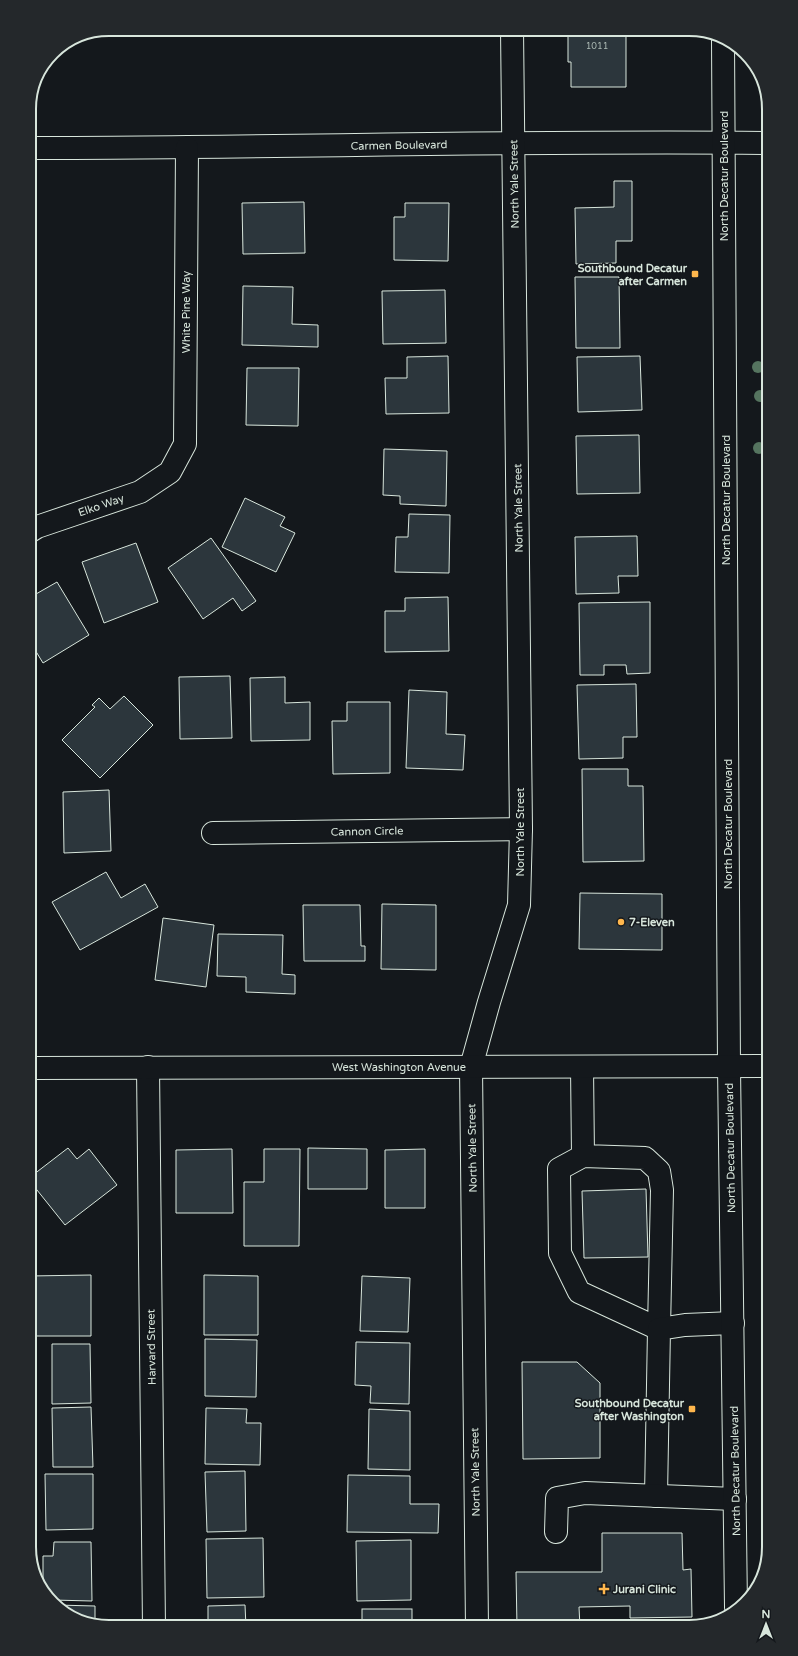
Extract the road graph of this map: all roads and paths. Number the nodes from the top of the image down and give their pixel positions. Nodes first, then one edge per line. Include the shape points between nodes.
1 (512, 36) edge
2 (723, 45) edge
3 (514, 143) junction
4 (724, 143) junction
5 (762, 143) edge
6 (36, 148) edge
7 (188, 148) junction
8 (170, 472) joint
9 (36, 528) edge
10 (521, 829) junction
11 (213, 833) dead end
12 (762, 1066) edge
13 (148, 1067) junction
14 (471, 1067) junction
15 (582, 1067) junction
16 (729, 1067) junction
17 (36, 1068) edge
18 (583, 1156) junction
19 (733, 1323) junction
20 (659, 1329) junction
21 (656, 1496) junction
22 (735, 1499) junction
23 (556, 1532) dead end
24 (736, 1603) edge
25 (154, 1620) edge
26 (477, 1620) edge

1 - 3 street, North Yale Street
2 - 4 street, North Decatur Boulevard
3 - 4 street, Carmen Boulevard
3 - 7 street, Carmen Boulevard
3 - 10 street, North Yale Street
4 - 5 street, Carmen Boulevard
4 - 16 street, North Decatur Boulevard
6 - 7 street, Carmen Boulevard
7 - 8 street, White Pine Way via 185,444
8 - 9 street, Elko Way via 140,492
10 - 11 street, Cannon Circle
10 - 14 street, North Yale Street via 519,905
12 - 16 street, West Washington Avenue
13 - 14 street, West Washington Avenue
13 - 17 street, West Washington Avenue
13 - 25 street, Harvard Street
14 - 15 street, West Washington Avenue
14 - 26 street, North Yale Street
15 - 16 street, West Washington Avenue
15 - 18 street
16 - 19 street, North Decatur Boulevard
18 - 20 street via 645,1158 658,1171 662,1190
18 - 20 street via 559,1168 560,1253 579,1292
19 - 20 street via 686,1324
19 - 22 street, North Decatur Boulevard
20 - 21 street
21 - 22 street
21 - 23 street via 585,1492 557,1498
22 - 24 street, North Decatur Boulevard

